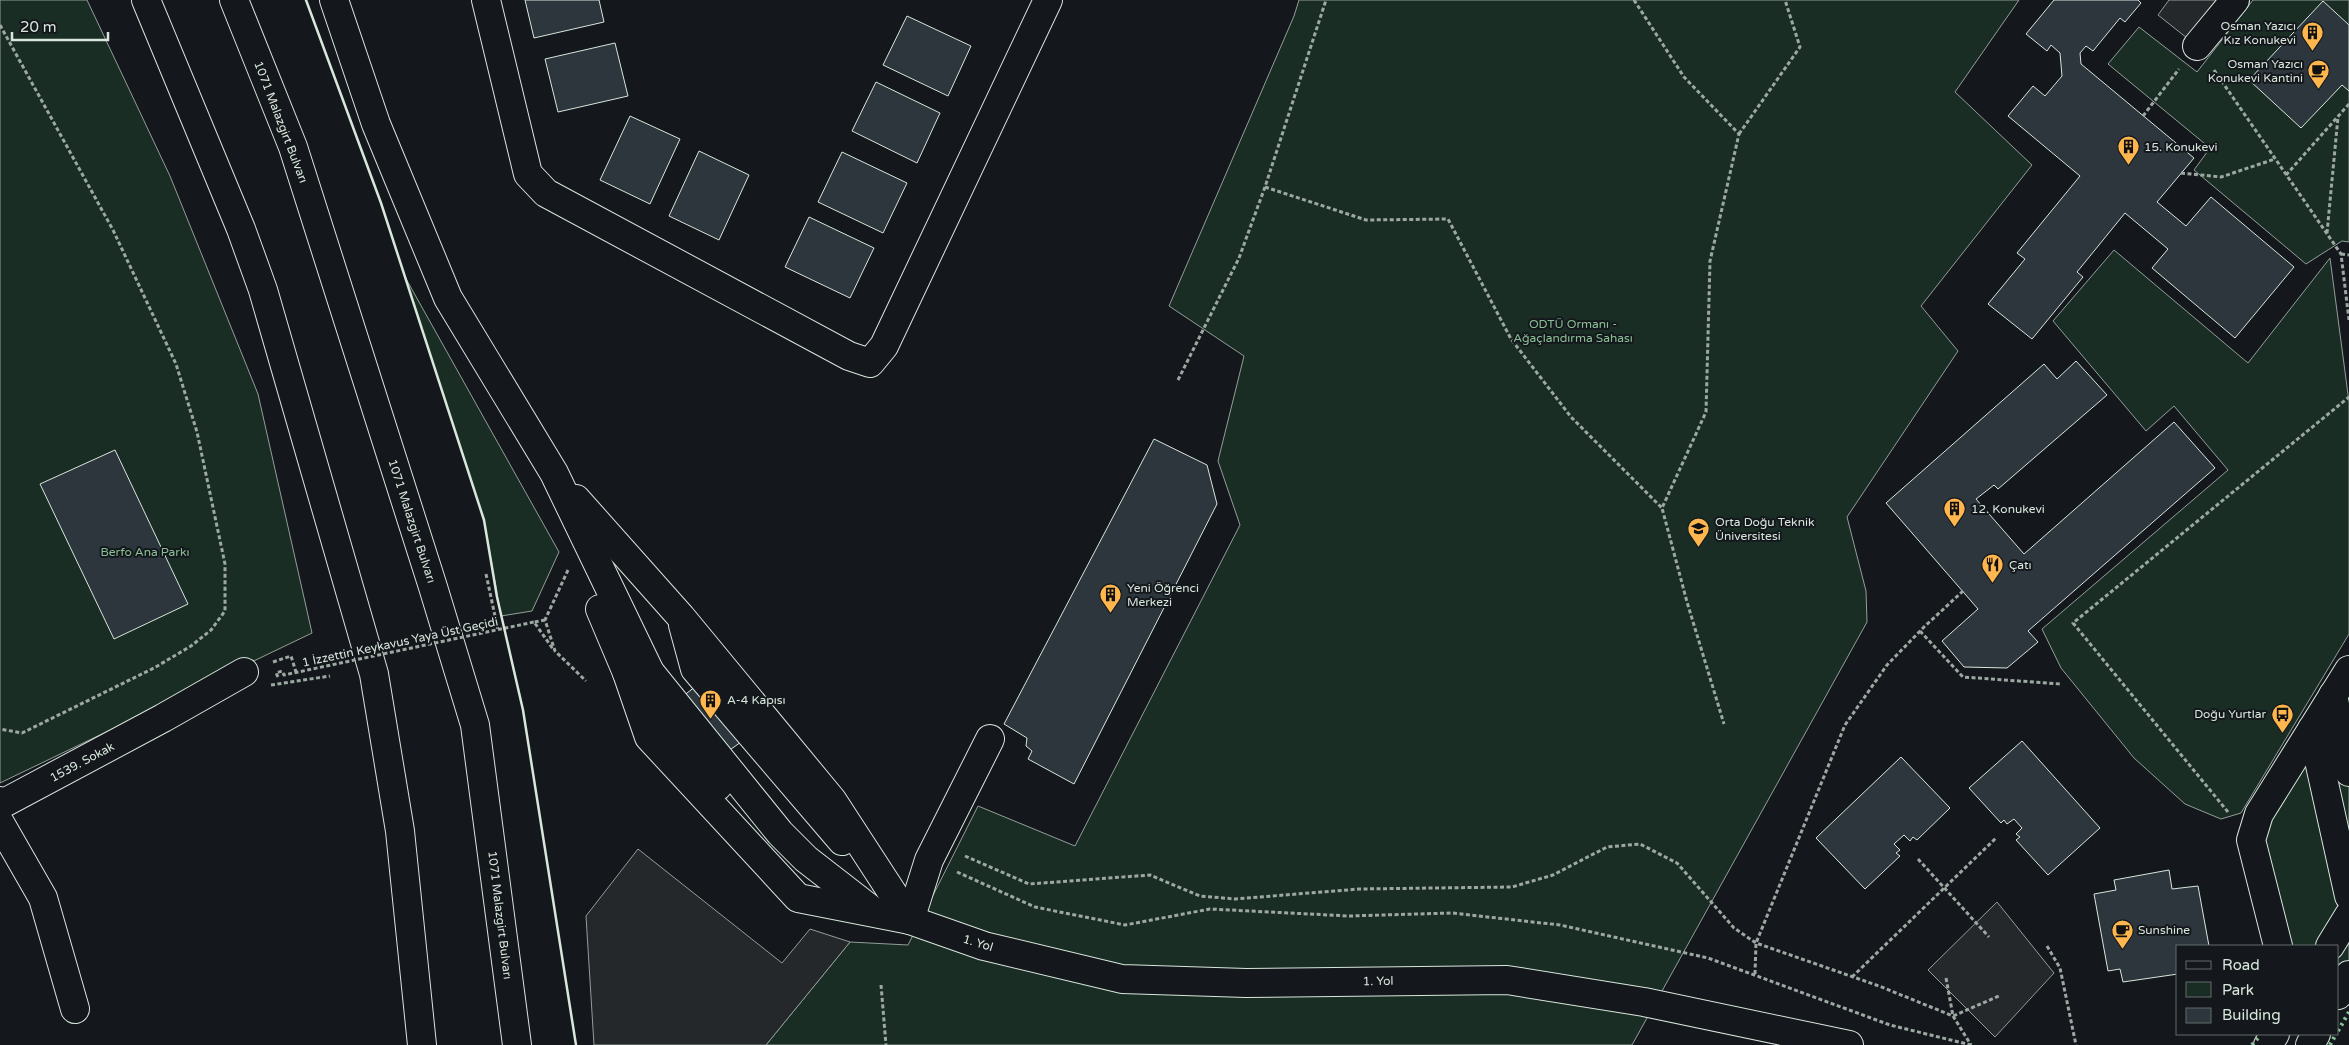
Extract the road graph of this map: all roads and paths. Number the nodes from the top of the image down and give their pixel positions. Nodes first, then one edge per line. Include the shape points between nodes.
1 (334, 0) edge
2 (486, 0) edge
3 (1048, 0) edge
4 (1326, 0) edge
5 (1634, 0) edge
6 (1785, 0) edge
7 (2235, 0) edge
8 (237, 4) edge
9 (148, 7) edge
10 (0, 25) edge
11 (2197, 46) joint
12 (2170, 81) dead end
13 (2349, 104) edge
14 (2143, 116) dead end
15 (2338, 116) junction
16 (1739, 134) junction
17 (2275, 159) junction
18 (2181, 173) dead end
19 (2286, 175) junction
20 (1265, 187) junction
21 (2327, 234) junction
22 (2341, 254) junction
23 (2349, 254) edge
24 (2349, 320) edge
25 (1178, 380) dead end
26 (2349, 397) edge
27 (554, 473) junction
28 (1662, 508) junction
29 (575, 553) junction
30 (486, 574) dead end
31 (1963, 591) dead end
32 (681, 617) junction
33 (545, 620) junction
34 (534, 622) junction
35 (498, 630) junction
36 (1920, 631) junction
37 (555, 651) junction
38 (291, 656) dead end
39 (2349, 670) edge
40 (244, 672) dead end
41 (296, 672) junction
42 (638, 672) junction
43 (586, 681) dead end
44 (280, 683) dead end
45 (2061, 684) dead end
46 (2333, 695) junction
47 (1724, 724) dead end
48 (0, 729) edge
49 (2312, 729) junction
50 (990, 739) dead end
51 (2349, 772) edge
52 (0, 801) edge
53 (809, 804) junction
54 (0, 822) edge
55 (780, 833) junction
56 (1996, 838) dead end
57 (2251, 840) junction
58 (933, 852) junction
59 (1918, 859) dead end
60 (1944, 888) junction
61 (2349, 896) edge
62 (876, 913) junction
63 (2349, 914) edge
64 (910, 920) junction
65 (1988, 937) dead end
66 (1756, 942) junction
67 (2278, 945) edge
68 (2331, 945) edge
69 (2047, 946) dead end
70 (1755, 974) junction
71 (2349, 975) edge
72 (1852, 977) junction
73 (1946, 978) dead end
74 (881, 985) dead end
75 (2339, 993) edge
76 (1999, 996) dead end
77 (75, 1009) dead end
78 (1953, 1016) junction
79 (422, 1045) edge
80 (517, 1045) edge
81 (886, 1045) edge
82 (1849, 1045) edge
83 (1971, 1045) edge
84 (2076, 1045) edge

1 - 27 street via 376,124 448,298
2 - 3 street via 528,174 546,193 849,356 870,363 884,346
4 - 20 path
5 - 16 path via 1684,76
6 - 16 path via 1800,47
7 - 11 street
8 - 80 street, 1071 Malazgirt Bulvarı via 293,147 475,725
9 - 79 street via 241,228 263,290 374,674 400,831
10 - 48 path via 113,230 176,364 197,432 225,564 225,611 211,630 192,646 154,668 22,733
11 - 17 path
12 - 14 path
13 - 15 path
15 - 19 path
15 - 21 path
16 - 28 path via 1710,261 1706,412
17 - 18 path via 2220,177
17 - 19 path
19 - 21 path
20 - 25 path via 1239,258
20 - 28 path via 1366,220 1448,219 1511,339 1571,417
21 - 22 path
22 - 23 path
22 - 24 path
26 - 57 path via 2072,623
27 - 29 street
27 - 32 street
27 - 42 street
28 - 47 path
29 - 33 path
29 - 42 street
30 - 35 path
31 - 36 path
32 - 53 street via 695,668
32 - 64 street via 832,800
33 - 34 path, 1 İzzettin Keykavus Yaya Üst Geçidi
33 - 37 path
34 - 35 path, 1 İzzettin Keykavus Yaya Üst Geçidi, bridge
34 - 37 path
35 - 41 path, 1 İzzettin Keykavus Yaya Üst Geçidi, bridge
36 - 45 path via 1963,677
36 - 66 path via 1887,666 1845,725
37 - 43 path
38 - 41 path
39 - 46 street
40 - 52 street, 1539. Sokak via 4,803
41 - 44 path, 1 İzzettin Keykavus Yaya Üst Geçidi, bridge via 276,673
42 - 55 street
42 - 62 street via 702,768 807,882
46 - 49 street
46 - 51 street
49 - 57 street via 2259,814
49 - 61 street
50 - 58 street
53 - 55 street via 806,820 795,830
53 - 64 street
54 - 77 street via 43,898
55 - 62 street via 806,859
56 - 60 path
57 - 67 street
58 - 64 street
58 - 66 path via 1029,884 1150,875 1200,896 1235,899 1359,889 1512,887 1553,875 1607,847 1640,844 1677,863 1734,928
58 - 70 path via 1035,907 1125,924 1210,909 1349,916 1452,913 1560,925 1708,958
59 - 60 path
60 - 65 path
60 - 72 path
62 - 64 street, 1. Yol
63 - 68 street
64 - 82 street, 1. Yol via 984,946 1122,979 1246,983 1507,980 1644,1002
66 - 70 path
66 - 72 path
69 - 84 path via 2060,968
70 - 83 path via 1890,1025
71 - 75 street
72 - 78 path
73 - 78 path
74 - 81 path
76 - 78 path
78 - 83 path

